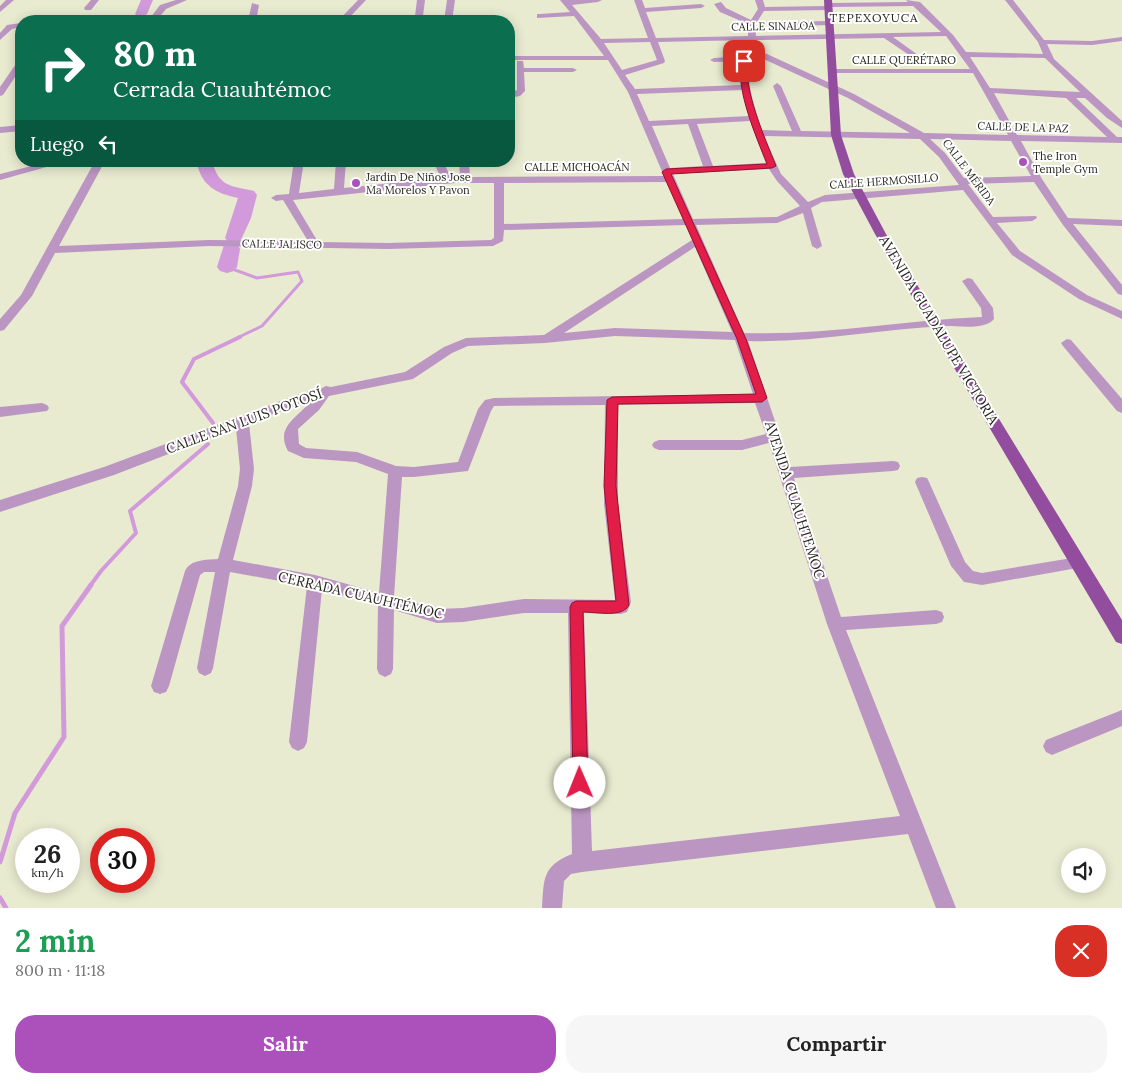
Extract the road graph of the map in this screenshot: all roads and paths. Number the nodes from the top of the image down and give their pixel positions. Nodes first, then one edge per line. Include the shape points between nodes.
1 (10, 0) edge
2 (95, 0) edge
3 (183, 0) edge
4 (362, 0) edge
5 (421, 0) edge
6 (451, 0) edge
7 (598, 0) edge
8 (638, 0) edge
9 (758, 0) edge
10 (1009, 0) edge
11 (565, 1) edge
12 (255, 2) edge
13 (914, 2) edge
14 (718, 4) dead end
15 (828, 4) edge
16 (701, 6) dead end
17 (88, 8) dead end
18 (762, 9) junction
19 (0, 10) edge
20 (643, 10) junction
21 (577, 14) junction
22 (156, 15) edge
23 (253, 15) edge
24 (347, 15) edge
25 (419, 15) edge
26 (449, 15) edge
27 (540, 16) dead end
28 (752, 22) junction
29 (829, 23) junction
30 (780, 24) dead end
31 (15, 26) edge
32 (947, 34) junction
33 (885, 35) junction
34 (830, 36) junction
35 (752, 37) junction
36 (0, 38) edge
37 (1122, 39) edge
38 (653, 40) junction
39 (1110, 41) junction
40 (600, 42) junction
41 (1042, 42) junction
42 (1122, 50) edge
43 (754, 51) junction
44 (963, 54) junction
45 (1047, 56) junction
46 (915, 57) dead end
47 (515, 58) edge
48 (520, 58) junction
49 (611, 58) junction
50 (746, 58) junction
51 (714, 60) dead end
52 (520, 70) junction
53 (573, 70) dead end
54 (832, 71) junction
55 (975, 71) junction
56 (15, 72) edge
57 (621, 73) junction
58 (777, 86) dead end
59 (746, 87) junction
60 (834, 87) junction
61 (988, 90) junction
62 (632, 92) junction
63 (0, 93) edge
64 (515, 93) edge
65 (1089, 95) junction
66 (1068, 96) junction
67 (754, 118) junction
68 (691, 122) junction
69 (646, 124) junction
70 (1122, 124) edge
71 (15, 129) edge
72 (0, 130) edge
73 (759, 133) junction
74 (798, 134) junction
75 (836, 135) junction
76 (922, 136) junction
77 (1014, 137) junction
78 (1118, 140) edge
79 (740, 155) dead end
80 (772, 166) junction
81 (39, 167) edge
82 (97, 167) edge
83 (297, 167) edge
84 (341, 167) edge
85 (441, 167) edge
86 (464, 167) edge
87 (745, 167) junction
88 (709, 169) junction
89 (668, 175) junction
90 (0, 177) edge
91 (1037, 179) junction
92 (447, 180) junction
93 (465, 180) junction
94 (499, 180) junction
95 (964, 184) junction
96 (339, 192) junction
97 (859, 194) junction
98 (285, 197) junction
99 (806, 208) junction
100 (1032, 218) dead end
101 (989, 220) junction
102 (1066, 221) junction
103 (689, 223) junction
104 (1122, 223) edge
105 (500, 227) junction
106 (697, 241) junction
107 (315, 245) junction
108 (817, 246) dead end
109 (52, 250) junction
110 (968, 281) dead end
111 (1122, 292) edge
112 (1122, 315) edge
113 (933, 323) junction
114 (0, 327) edge
115 (545, 339) junction
116 (742, 339) junction
117 (1067, 343) dead end
118 (326, 390) junction
119 (762, 398) junction
120 (612, 400) junction
121 (42, 408) dead end
122 (1122, 408) edge
123 (0, 412) edge
124 (242, 421) junction
125 (775, 437) junction
126 (659, 445) dead end
127 (893, 466) dead end
128 (395, 471) junction
129 (786, 473) junction
130 (922, 482) dead end
131 (0, 506) edge
132 (1078, 563) junction
133 (224, 566) junction
134 (315, 581) junction
135 (386, 601) junction
136 (576, 607) junction
137 (936, 617) dead end
138 (835, 624) junction
139 (1122, 636) edge
140 (205, 668) dead end
141 (385, 669) dead end
142 (160, 686) dead end
143 (1122, 718) edge
144 (298, 742) dead end
145 (1052, 746) dead end
146 (913, 824) junction
147 (582, 862) junction
148 (552, 908) edge
149 (946, 908) edge

1 - 19 street
2 - 17 street
3 - 22 street via 161,8
4 - 24 street
5 - 25 street
6 - 26 street
7 - 11 street
8 - 20 street
9 - 18 street
10 - 41 street
11 - 21 street, AVENIDA CUAUHTEMOC
12 - 23 street
13 - 15 street
13 - 32 street
14 - 28 street via 723,10
15 - 18 street
15 - 29 main road, AVENIDA GUADALUPE VICTORIA
16 - 20 street
18 - 28 street
20 - 38 street
21 - 27 street
21 - 40 street, AVENIDA CUAUHTEMOC
28 - 35 street
29 - 30 street
29 - 34 main road, AVENIDA GUADALUPE VICTORIA
31 - 36 street via 9,27
32 - 33 street, CALLE SINALOA
32 - 44 street
33 - 34 street, CALLE SINALOA
33 - 46 street
34 - 35 street, CALLE SINALOA
34 - 54 main road, AVENIDA GUADALUPE VICTORIA
35 - 38 street, CALLE SINALOA
35 - 43 street
37 - 39 street
38 - 40 street, CALLE SINALOA
38 - 57 street via 661,61
39 - 41 street
39 - 42 street
40 - 49 street, AVENIDA CUAUHTEMOC
41 - 45 street
43 - 50 street
43 - 60 street, CALLE MÉRIDA
44 - 45 street
44 - 55 street
45 - 65 street
47 - 48 street
48 - 49 street
48 - 52 street
49 - 57 street, AVENIDA CUAUHTEMOC
50 - 51 street
50 - 59 street via 743,69
52 - 53 street
52 - 64 street via 520,92
54 - 55 street, CALLE QUERÉTARO
54 - 60 main road, AVENIDA GUADALUPE VICTORIA
55 - 61 street
56 - 63 street
57 - 62 street, AVENIDA CUAUHTEMOC
58 - 74 street
59 - 62 street
59 - 67 street
60 - 75 main road, AVENIDA GUADALUPE VICTORIA
60 - 76 street, CALLE MÉRIDA
61 - 66 street
61 - 77 street
62 - 69 street, AVENIDA CUAUHTEMOC
65 - 66 street
65 - 70 street
66 - 78 street
67 - 68 street
67 - 73 street
68 - 69 street
68 - 88 street
69 - 89 street, AVENIDA CUAUHTEMOC
71 - 72 street
73 - 74 street, CALLE DE LA PAZ
73 - 80 street
74 - 75 street, CALLE DE LA PAZ
75 - 76 street, CALLE DE LA PAZ
75 - 97 main road, AVENIDA GUADALUPE VICTORIA
76 - 77 street, CALLE DE LA PAZ
76 - 95 street, CALLE MÉRIDA via 942,155
77 - 78 street, CALLE DE LA PAZ
77 - 91 street
79 - 87 street
80 - 87 street
80 - 99 street
81 - 90 street
82 - 109 street
83 - 98 street
84 - 96 street
85 - 92 street
86 - 93 street
87 - 88 street
88 - 89 street
89 - 94 street, CALLE MICHOACÁN
89 - 103 street, AVENIDA CUAUHTEMOC
91 - 95 street, CALLE HERMOSILLO
91 - 102 street
92 - 93 street, CALLE MICHOACÁN
92 - 96 street, CALLE MICHOACÁN
93 - 94 street, CALLE MICHOACÁN
94 - 105 street
95 - 97 street, CALLE HERMOSILLO
95 - 101 street, CALLE MÉRIDA
96 - 98 street, CALLE MICHOACÁN
97 - 99 street, CALLE HERMOSILLO via 825,198
97 - 113 main road, AVENIDA GUADALUPE VICTORIA
98 - 107 street
99 - 103 street, CALLE HERMOSILLO via 777,220
99 - 108 street
100 - 101 street
101 - 112 street, CALLE MÉRIDA via 1009,246 1025,260 1083,297
102 - 104 street
102 - 111 street
103 - 105 street
103 - 106 street, AVENIDA CUAUHTEMOC
105 - 107 street, CALLE JALISCO via 498,242 489,244
106 - 115 street
106 - 116 street, AVENIDA CUAUHTEMOC
107 - 109 street, CALLE JALISCO via 209,243
109 - 114 street via 26,296
110 - 113 street, CALLE SAN LUIS POTOSÍ via 987,308 988,319
113 - 116 street, CALLE SAN LUIS POTOSÍ via 800,337
113 - 132 main road, AVENIDA GUADALUPE VICTORIA
115 - 116 street, CALLE SAN LUIS POTOSÍ via 615,332
115 - 118 street, CALLE SAN LUIS POTOSÍ via 466,342 409,376
116 - 119 street, AVENIDA CUAUHTEMOC
117 - 122 street
118 - 124 street, CALLE SAN LUIS POTOSÍ
118 - 128 street via 291,428 289,437 293,447 304,453 358,457
119 - 120 street
119 - 125 street, AVENIDA CUAUHTEMOC
120 - 128 street via 490,403 463,468
120 - 136 street, CERRADA CUAUHTÉMOC via 610,486 623,605
121 - 123 street
124 - 131 street, CALLE SAN LUIS POTOSÍ via 109,471
124 - 133 street via 246,486
125 - 126 street via 742,445
125 - 129 street, AVENIDA CUAUHTEMOC
127 - 129 street
128 - 135 street
129 - 138 street, AVENIDA CUAUHTEMOC
130 - 132 street via 959,566 969,577 982,579
132 - 139 main road, AVENIDA GUADALUPE VICTORIA
133 - 134 street, CERRADA CUAUHTÉMOC
133 - 140 street
133 - 142 street, CERRADA CUAUHTÉMOC via 202,566 193,571
134 - 135 street, CERRADA CUAUHTÉMOC
134 - 144 street
135 - 136 street, CERRADA CUAUHTÉMOC via 446,616 508,607
135 - 141 street
136 - 147 street
137 - 138 street
138 - 146 street, AVENIDA CUAUHTEMOC
143 - 145 street
146 - 147 street
146 - 149 street, AVENIDA CUAUHTEMOC
147 - 148 street via 567,864 555,874

